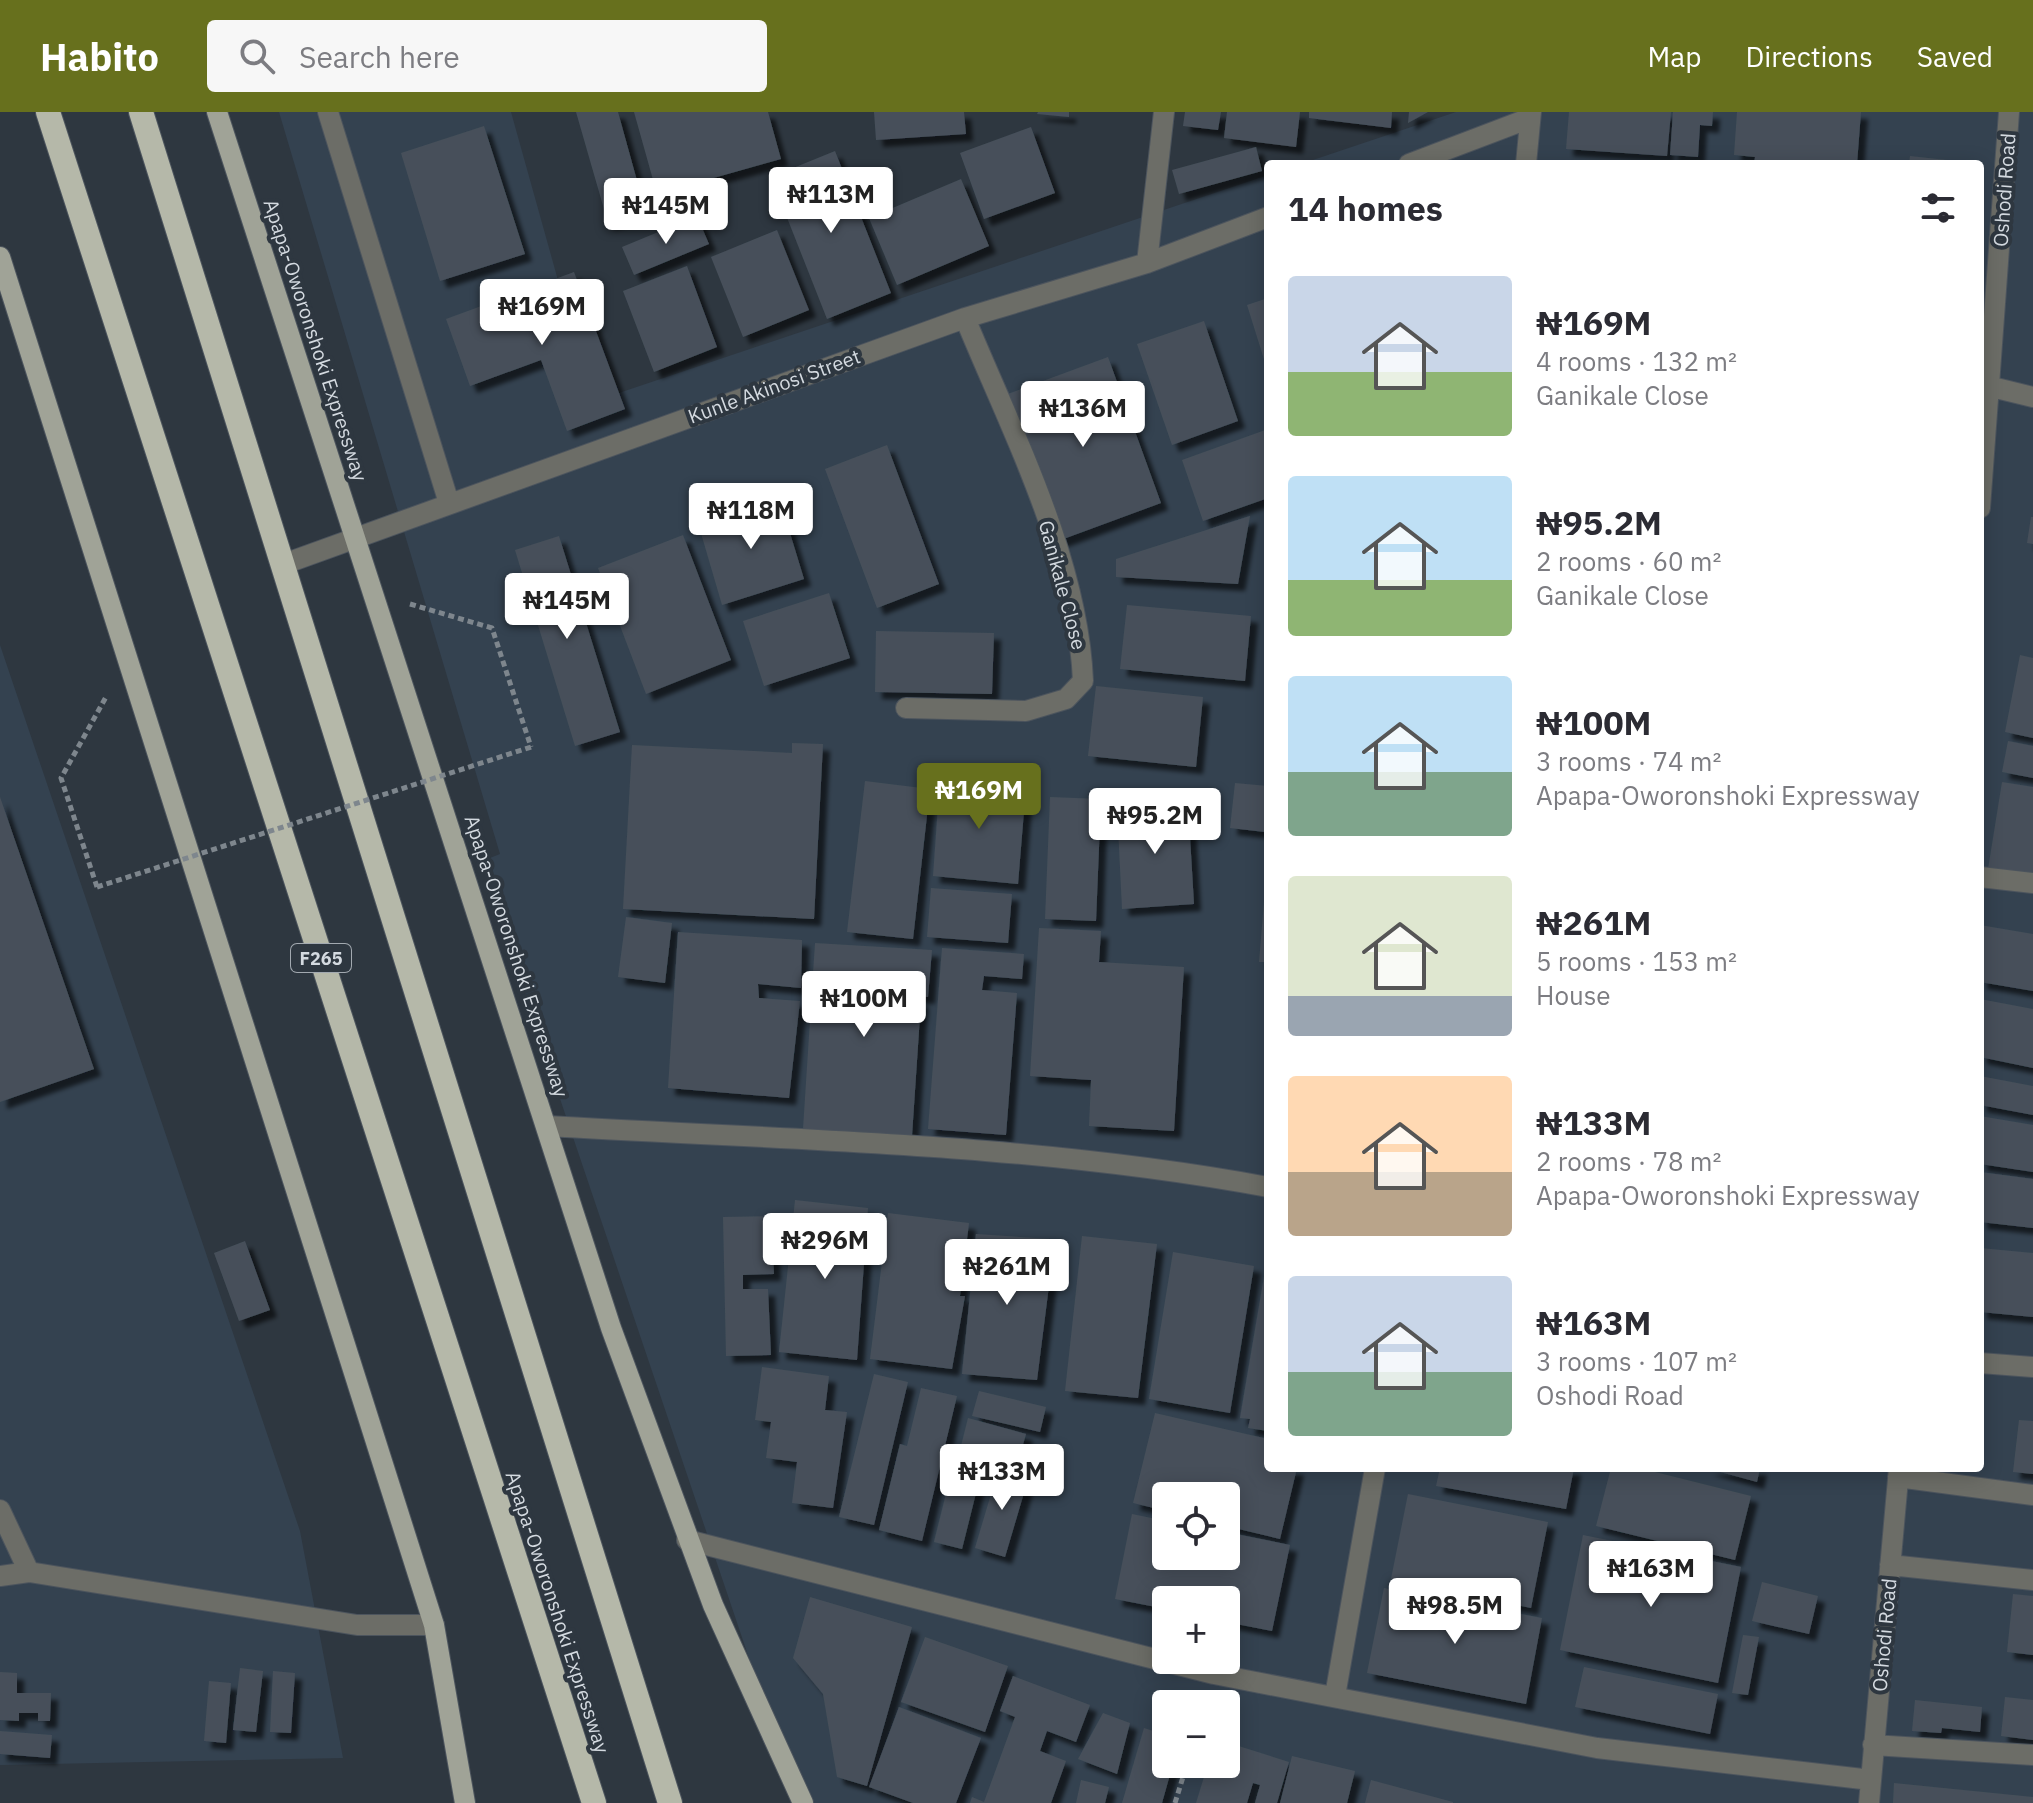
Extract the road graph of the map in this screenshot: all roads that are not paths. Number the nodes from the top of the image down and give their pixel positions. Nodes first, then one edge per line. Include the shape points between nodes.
1 (48, 112) edge
2 (141, 112) edge
3 (217, 112) edge
4 (328, 112) edge
5 (1164, 112) edge
6 (2009, 112) edge
7 (1531, 115) edge
8 (1419, 160) edge
9 (1526, 160) edge
10 (1264, 219) edge
11 (0, 257) edge
12 (1147, 263) junction
13 (965, 318) junction
14 (1992, 387) junction
15 (2033, 397) edge
16 (1984, 468) edge
17 (449, 503) junction
18 (354, 536) junction
19 (284, 564) junction
20 (906, 708) dead end
21 (1984, 877) edge
22 (2033, 883) edge
23 (547, 1126) junction
24 (1264, 1186) edge
25 (1984, 1363) edge
26 (2033, 1367) edge
27 (1374, 1472) edge
28 (1899, 1473) edge
29 (2033, 1495) edge
30 (0, 1510) edge
31 (687, 1540) junction
32 (1890, 1565) junction
33 (29, 1572) junction
34 (0, 1576) edge
35 (2033, 1580) edge
36 (434, 1625) junction
37 (1335, 1696) junction
38 (1873, 1745) junction
39 (2033, 1755) edge
40 (1871, 1780) junction
41 (465, 1803) edge
42 (594, 1803) edge
43 (670, 1803) edge
44 (803, 1803) edge
45 (1869, 1803) edge

1 - 42 highway, Apapa-Oworonshoki Expressway / F265
2 - 19 highway
3 - 18 main road, Apapa-Oworonshoki Expressway
4 - 17 street
5 - 12 street
6 - 14 street, Oshodi Road
7 - 8 street
7 - 9 street
10 - 12 street, Kunle Akinosi Street
11 - 36 main road
12 - 13 street, Kunle Akinosi Street
13 - 17 street, Kunle Akinosi Street
13 - 20 street, Ganikale Close via 1039,496 1070,596 1083,681 1066,699 1026,711
14 - 15 street
14 - 16 street, Oshodi Road
17 - 18 street, Kunle Akinosi Street
18 - 19 street, Kunle Akinosi Street
18 - 23 main road, Apapa-Oworonshoki Expressway
19 - 43 highway
21 - 22 street
23 - 24 street via 947,1150 1185,1172
23 - 31 main road, Apapa-Oworonshoki Expressway via 611,1328
25 - 26 street
27 - 37 street
28 - 29 street
28 - 32 street, Oshodi Road
30 - 33 street
31 - 37 street via 1214,1674
31 - 44 main road, Apapa-Oworonshoki Expressway
32 - 35 street
32 - 38 street, Oshodi Road
33 - 34 street
33 - 36 street via 357,1625
36 - 41 main road
37 - 40 street via 1597,1748
38 - 39 street
38 - 40 street, Oshodi Road
40 - 45 street, Oshodi Road

